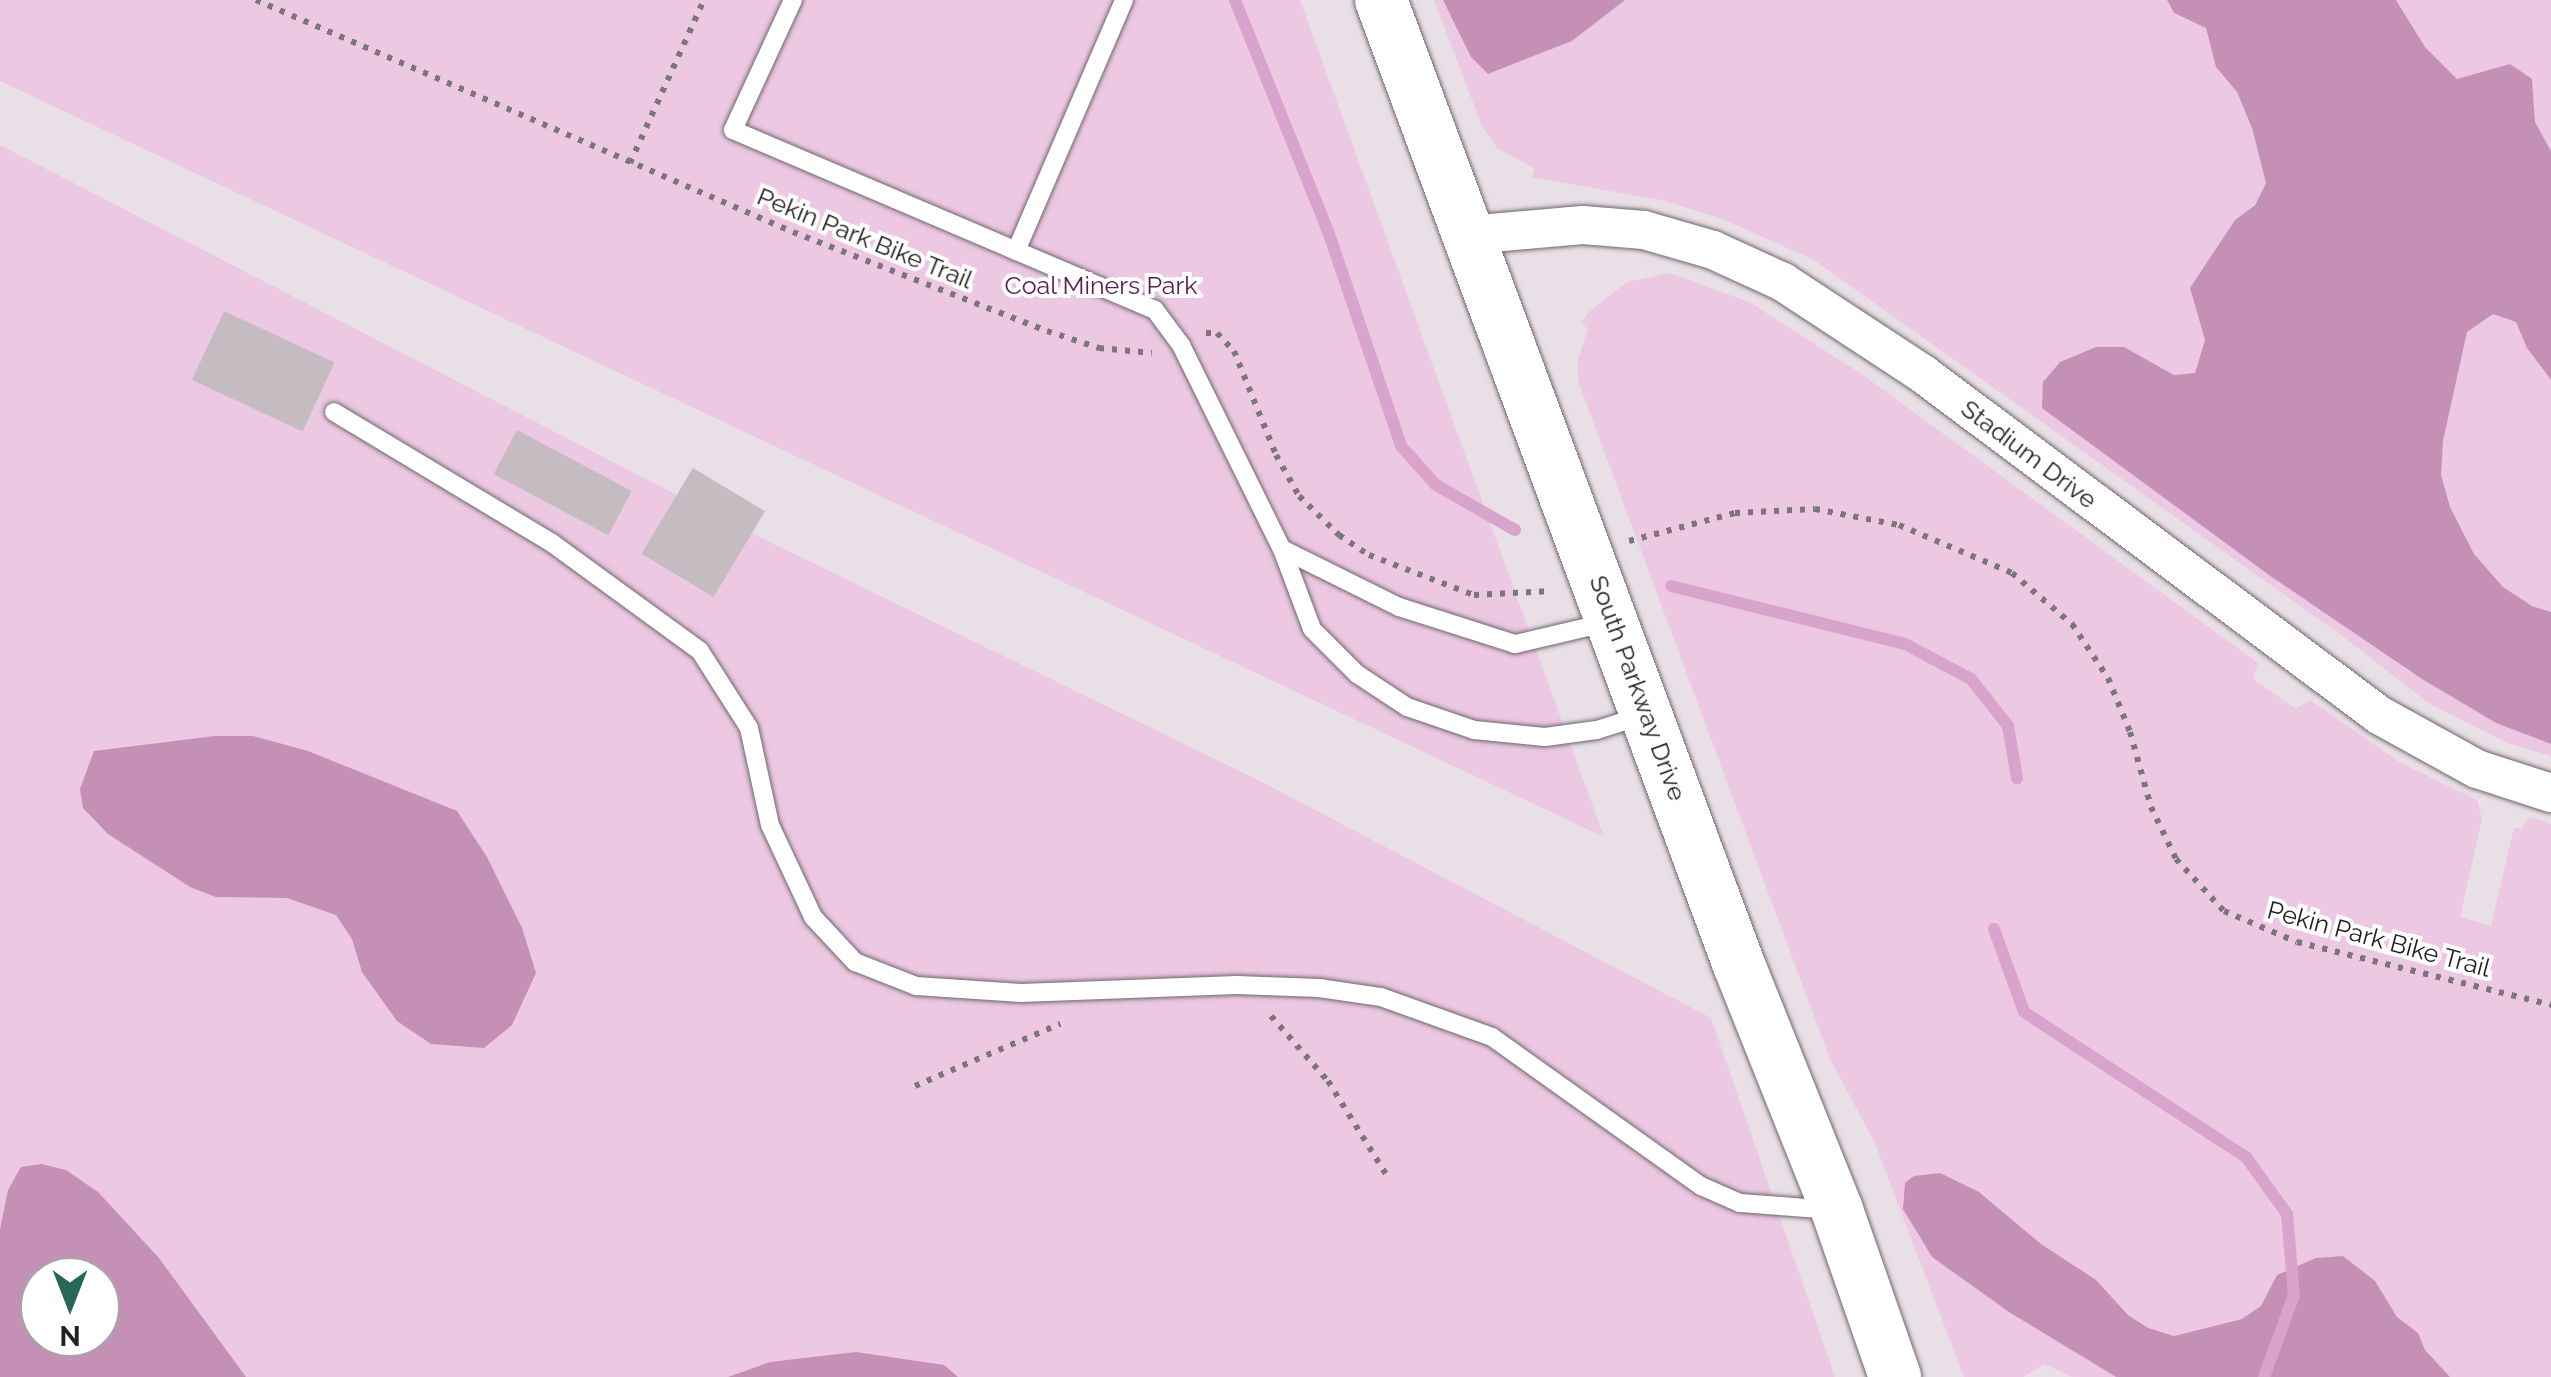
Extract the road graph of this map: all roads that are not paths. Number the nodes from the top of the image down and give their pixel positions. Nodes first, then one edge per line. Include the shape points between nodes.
1 (793, 0) edge
2 (1124, 0) edge
3 (1380, 0) edge
4 (1468, 235) junction
5 (1016, 251) junction
6 (334, 412) dead end
7 (1282, 549) junction
8 (1614, 621) junction
9 (1648, 713) junction
10 (2551, 793) edge
11 (1836, 1210) junction
12 (1894, 1377) edge

1 - 5 lane via 734,130
2 - 5 lane
3 - 4 main road, South Parkway Drive
4 - 8 main road, South Parkway Drive
4 - 10 street, Stadium Drive via 1583,226 1644,230 1714,250 1783,282 1923,374 2379,715 2478,768
5 - 7 lane via 1155,310 1182,344
6 - 11 lane via 552,543 700,652 749,728 770,825 813,917 856,962 916,986 1022,993 1237,985 1381,997 1492,1037 1701,1186 1740,1203
7 - 8 lane via 1398,607 1515,644
7 - 9 lane via 1312,628 1357,674 1407,707 1474,730 1546,737
8 - 9 main road, South Parkway Drive
9 - 11 main road, South Parkway Drive
11 - 12 main road, South Parkway Drive

